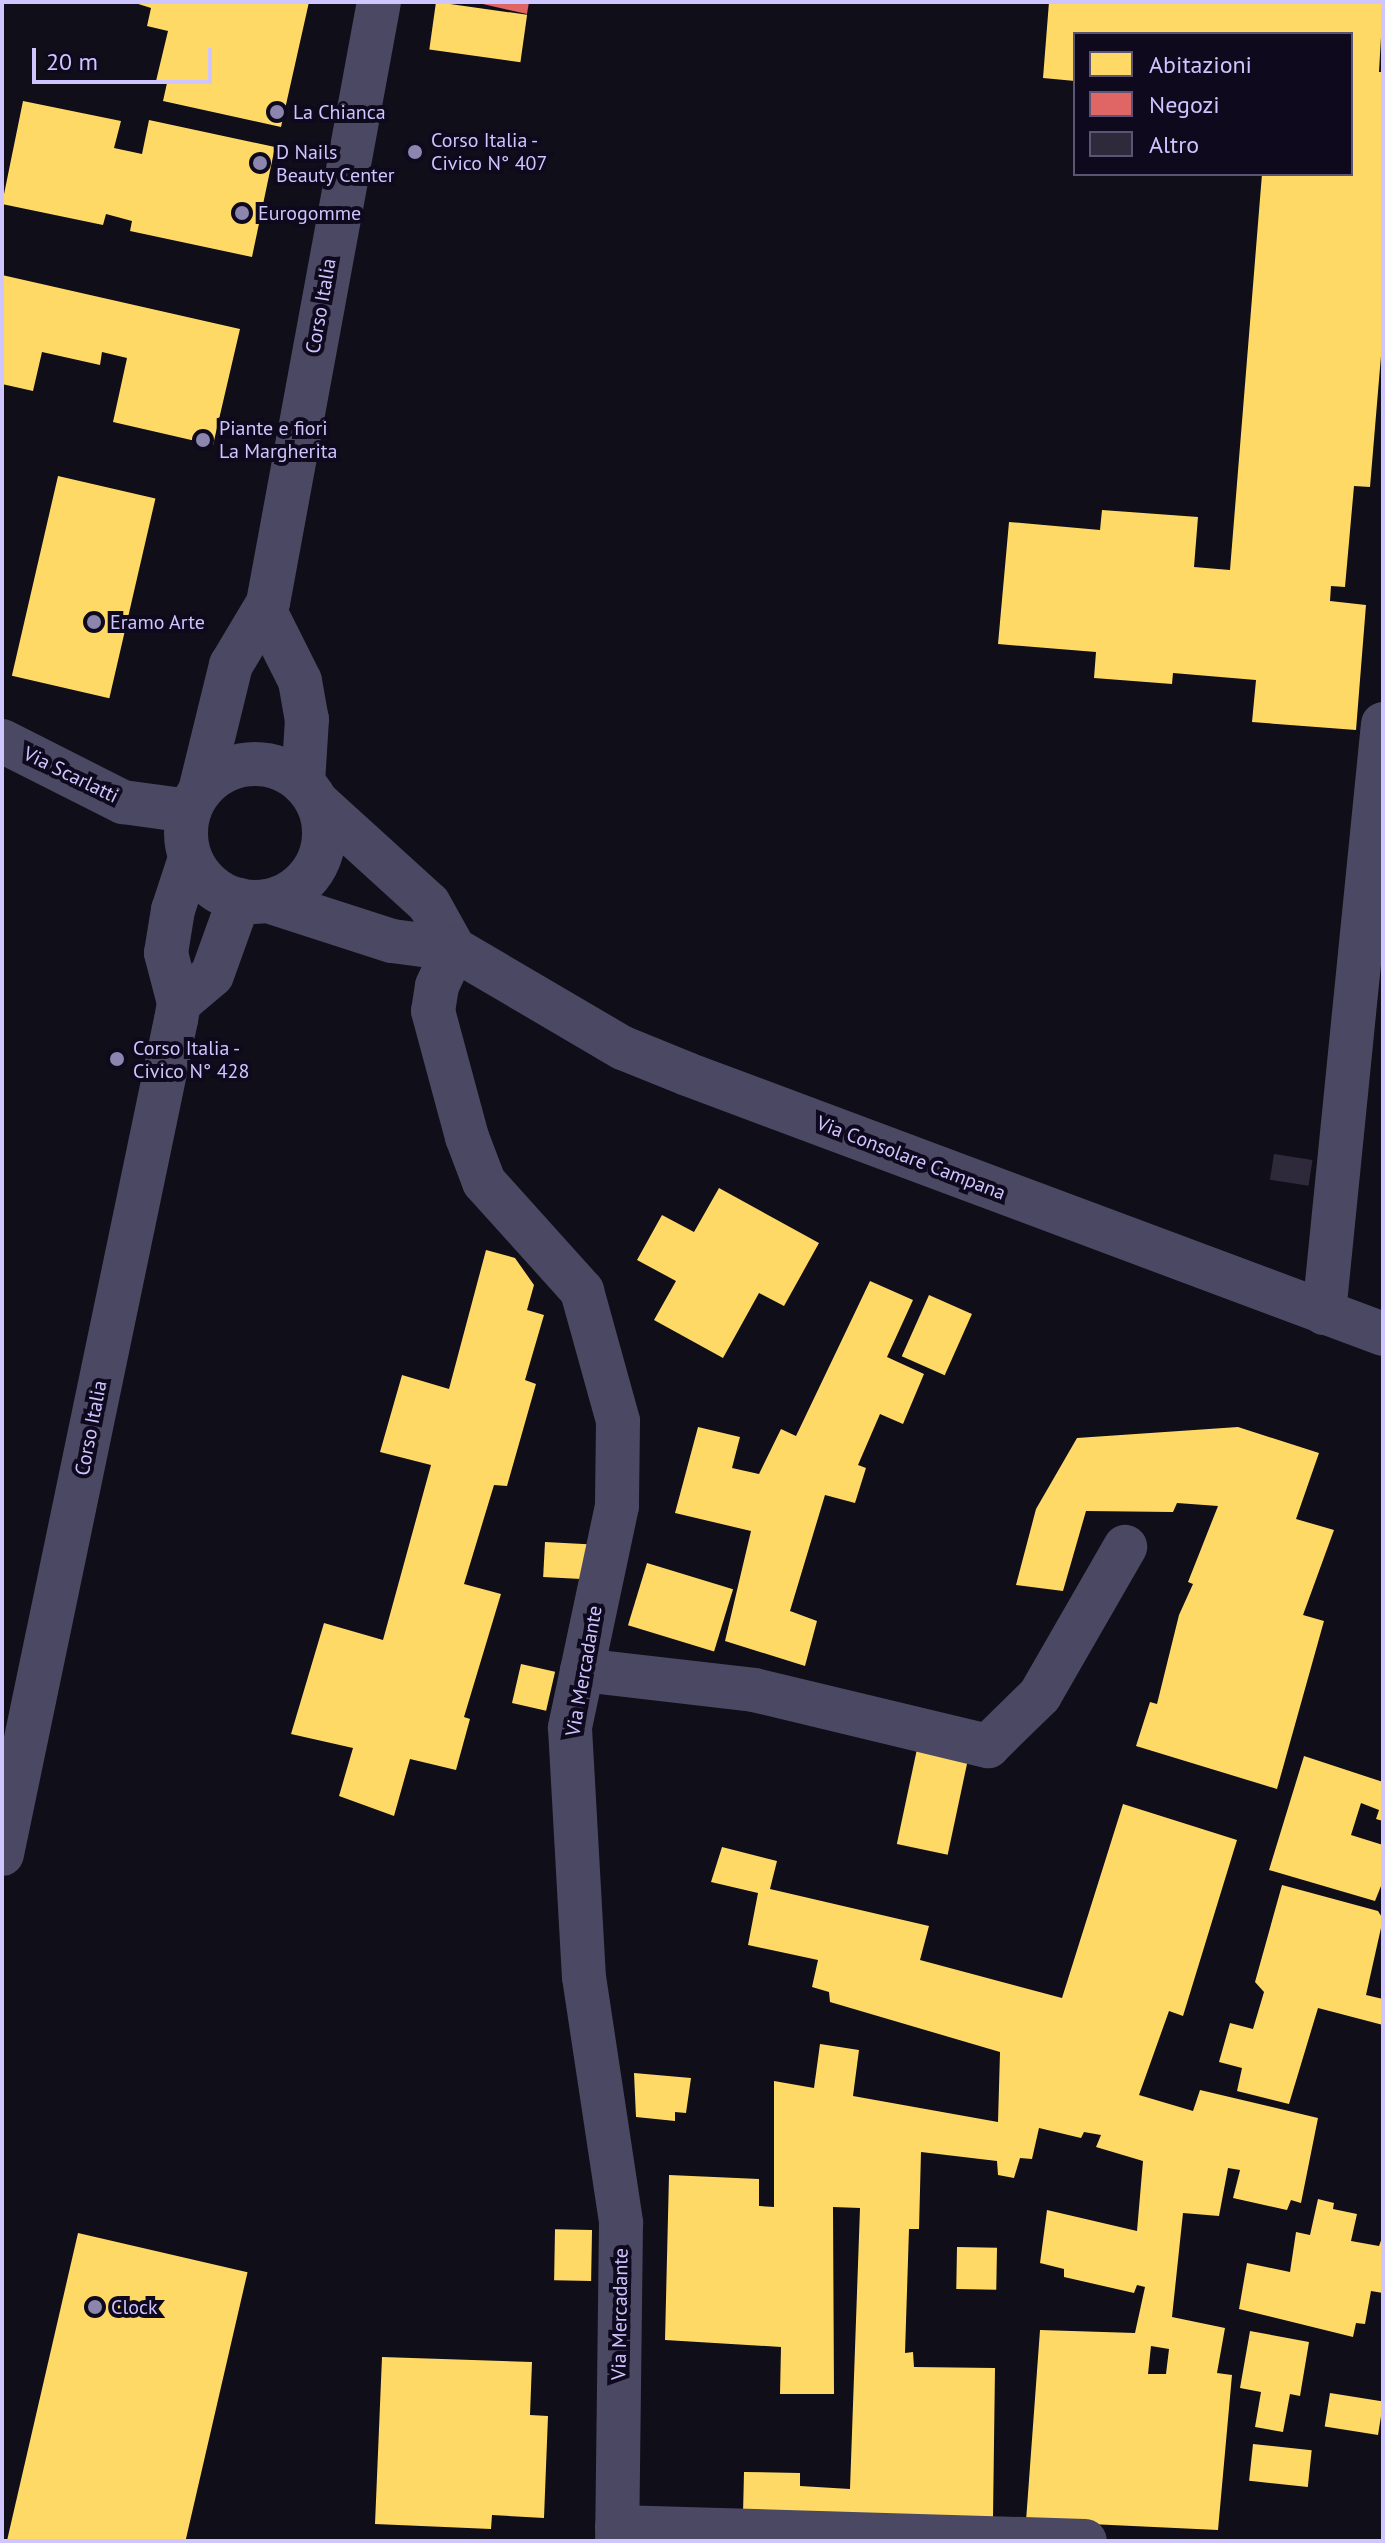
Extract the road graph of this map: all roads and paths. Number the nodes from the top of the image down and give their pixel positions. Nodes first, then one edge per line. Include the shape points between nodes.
1 (379, 2) edge
2 (265, 611) junction
3 (1383, 724) edge
4 (2, 741) edge
5 (310, 792) junction
6 (194, 801) junction
7 (190, 858) junction
8 (254, 901) junction
9 (454, 949) junction
10 (179, 1003) junction
11 (1324, 1313) junction
12 (1383, 1334) edge
13 (1125, 1547) dead end
14 (582, 1670) junction
15 (2, 1854) edge
16 (617, 2534) edge
17 (1085, 2541) edge

1 - 2 street, Corso Italia
2 - 5 street via 300,681
2 - 6 street, Corso Italia via 231,665
3 - 11 street
4 - 6 street, Via Scarlatti via 123,802
5 - 6 street via 284,770 238,766
5 - 8 street via 323,844 317,864 305,881
5 - 9 street via 429,904
6 - 7 street
7 - 8 street via 218,892
7 - 10 street, Corso Italia via 166,953
8 - 9 street, Via Consolare Campana via 392,941
8 - 10 street via 212,975
9 - 11 street, Via Consolare Campana via 623,1048
9 - 14 street, Via Mercadante via 437,986 433,1011 467,1137 484,1182 582,1291 618,1421 617,1506
10 - 15 street, Corso Italia
11 - 12 street, Via Consolare Campana
13 - 14 street via 1040,1695 988,1746 754,1690
14 - 16 street, Via Mercadante via 570,1728 584,1977 621,2223
16 - 17 street

